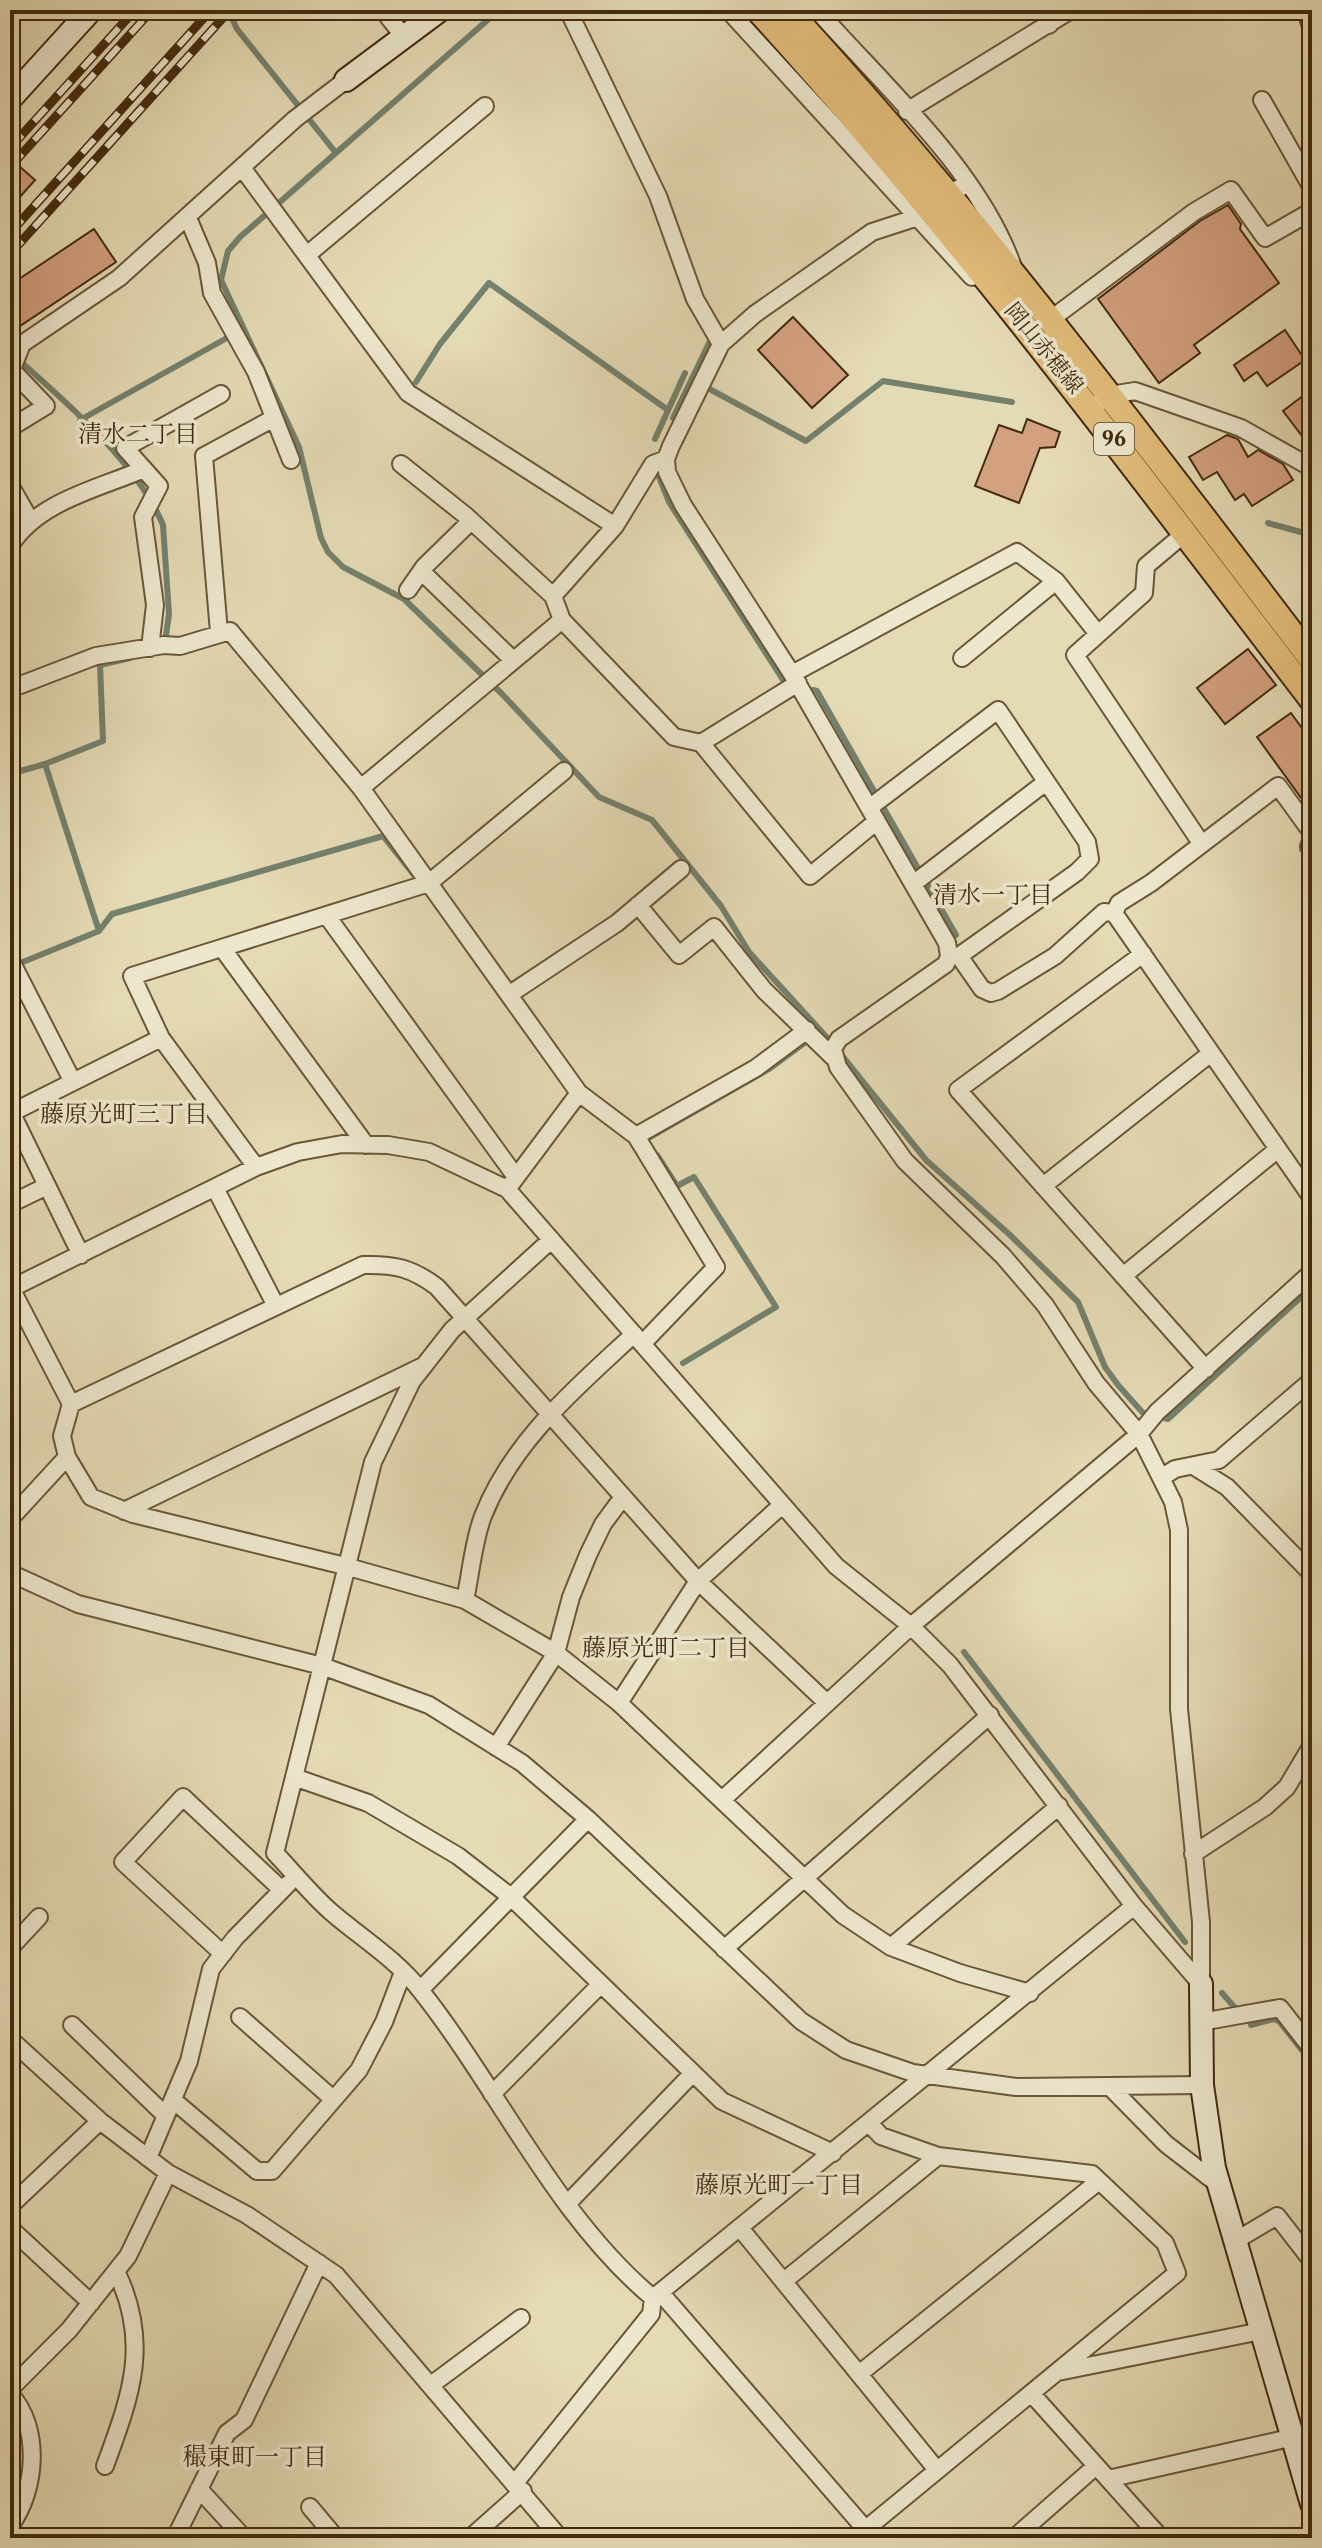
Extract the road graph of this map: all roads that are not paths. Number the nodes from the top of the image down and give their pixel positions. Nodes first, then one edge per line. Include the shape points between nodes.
1 (91, 10) edge
2 (383, 10) edge
3 (440, 10) edge
4 (568, 10) edge
5 (728, 10) edge
6 (758, 10) edge
7 (787, 10) edge
8 (817, 10) edge
9 (1071, 10) edge
10 (1044, 17) edge
11 (1312, 19) edge
12 (1312, 27) edge
13 (404, 37) junction
14 (346, 80) joint
15 (10, 99) edge
16 (1262, 100) dead end
17 (485, 106) dead end
18 (907, 111) junction
19 (243, 169) junction
20 (1312, 188) edge
21 (941, 201) junction
22 (1312, 211) edge
23 (188, 218) junction
24 (307, 255) junction
25 (1050, 320) junction
26 (717, 337) junction
27 (14, 363) edge
28 (221, 394) dead end
29 (1100, 401) junction
30 (274, 418) junction
31 (10, 428) edge
32 (666, 459) junction
33 (291, 460) dead end
34 (401, 464) dead end
35 (1312, 468) edge
36 (136, 472) junction
37 (10, 485) edge
38 (30, 520) junction
39 (471, 521) junction
40 (615, 526) junction
41 (1184, 534) junction
42 (10, 546) edge
43 (421, 571) junction
44 (1056, 581) junction
45 (408, 590) dead end
46 (553, 596) junction
47 (562, 620) junction
48 (219, 632) junction
49 (1098, 634) junction
50 (150, 648) junction
51 (962, 658) dead end
52 (513, 660) junction
53 (1312, 660) edge
54 (795, 678) junction
55 (10, 689) edge
56 (1312, 700) edge
57 (701, 743) junction
58 (564, 771) dead end
59 (1046, 782) junction
60 (361, 788) junction
61 (876, 808) junction
62 (1312, 835) edge
63 (1201, 843) junction
64 (1312, 850) edge
65 (681, 869) dead end
66 (920, 879) junction
67 (429, 883) junction
68 (638, 905) junction
69 (1114, 913) junction
70 (327, 916) junction
71 (222, 948) junction
72 (1143, 954) junction
73 (954, 956) junction
74 (10, 959) edge
75 (510, 994) junction
76 (811, 1034) junction
77 (161, 1038) junction
78 (835, 1049) junction
79 (1211, 1053) junction
80 (73, 1082) junction
81 (579, 1093) junction
82 (11, 1111) edge
83 (636, 1136) junction
84 (366, 1145) junction
85 (1278, 1149) junction
86 (256, 1167) junction
87 (512, 1183) junction
88 (47, 1186) junction
89 (1043, 1186) junction
90 (215, 1188) junction
91 (1312, 1198) edge
92 (10, 1204) edge
93 (551, 1240) junction
94 (81, 1255) junction
95 (1312, 1272) edge
96 (1123, 1276) junction
97 (10, 1288) edge
98 (276, 1306) junction
99 (463, 1320) junction
100 (638, 1339) junction
101 (424, 1366) junction
102 (1206, 1369) junction
103 (1312, 1380) edge
104 (71, 1404) junction
105 (548, 1414) junction
106 (1148, 1423) junction
107 (67, 1457) junction
108 (1195, 1467) junction
109 (1161, 1478) junction
110 (623, 1497) junction
111 (782, 1505) junction
112 (124, 1511) junction
113 (10, 1519) edge
114 (345, 1566) junction
115 (1312, 1574) edge
116 (12, 1578) edge
117 (698, 1581) junction
118 (465, 1600) junction
119 (911, 1626) junction
120 (556, 1653) junction
121 (322, 1666) junction
122 (619, 1703) junction
123 (827, 1703) junction
124 (990, 1715) junction
125 (1312, 1745) edge
126 (496, 1747) junction
127 (294, 1777) junction
128 (723, 1799) junction
129 (1059, 1806) junction
130 (588, 1819) junction
131 (1193, 1854) junction
132 (296, 1875) junction
133 (805, 1879) junction
134 (282, 1890) junction
135 (511, 1897) junction
136 (1134, 1906) junction
137 (39, 1917) dead end
138 (891, 1947) junction
139 (10, 1948) edge
140 (724, 1949) junction
141 (223, 1954) junction
142 (403, 1972) junction
143 (601, 1984) junction
144 (1201, 1984) junction
145 (420, 1990) junction
146 (1030, 1993) junction
147 (240, 2017) dead end
148 (1201, 2022) junction
149 (72, 2025) dead end
150 (13, 2046) edge
151 (1312, 2049) edge
152 (693, 2073) junction
153 (928, 2076) junction
154 (1202, 2085) junction
155 (1109, 2086) junction
156 (492, 2094) junction
157 (333, 2099) junction
158 (173, 2100) junction
159 (166, 2116) junction
160 (100, 2121) junction
161 (869, 2123) junction
162 (833, 2153) junction
163 (938, 2156) junction
164 (148, 2158) junction
165 (168, 2173) junction
166 (1099, 2181) junction
167 (1219, 2185) junction
168 (569, 2202) junction
169 (10, 2206) edge
170 (10, 2228) edge
171 (740, 2228) junction
172 (1235, 2241) junction
173 (1312, 2261) edge
174 (319, 2263) junction
175 (116, 2271) junction
176 (784, 2281) junction
177 (656, 2295) junction
178 (91, 2303) junction
179 (521, 2318) dead end
180 (1261, 2331) junction
181 (1056, 2372) junction
182 (859, 2374) junction
183 (431, 2385) junction
184 (10, 2392) edge
185 (1031, 2393) junction
186 (1294, 2437) junction
187 (105, 2466) dead end
188 (1096, 2466) junction
189 (937, 2470) junction
190 (1108, 2479) junction
191 (519, 2487) junction
192 (199, 2489) junction
193 (1312, 2504) edge
194 (310, 2507) dead end
195 (10, 2526) edge
196 (870, 2533) edge
197 (175, 2538) edge
198 (244, 2538) edge
199 (336, 2538) edge
200 (470, 2538) edge
201 (560, 2538) edge
202 (1014, 2538) edge
203 (1161, 2538) edge

1 - 15 street
2 - 13 street
3 - 13 street
4 - 26 street via 658,196 695,299
5 - 21 street
6 - 21 main road, 岡山赤穂線 / 96
7 - 21 main road, 岡山赤穂線 / 96
8 - 18 street
9 - 10 street
10 - 18 street
11 - 12 street
13 - 14 street
14 - 19 street
16 - 20 street
17 - 24 street
18 - 21 street
19 - 23 street
19 - 24 street
21 - 25 main road, 岡山赤穂線 / 96
21 - 26 street via 872,232
21 - 29 main road, 岡山赤穂線 / 96 via 1047,352
22 - 25 street via 1265,238 1231,190
23 - 27 street via 119,278 22,344
23 - 30 street via 207,263 212,293 236,331
24 - 40 street via 408,393
25 - 29 main road, 岡山赤穂線 / 96
26 - 32 street via 702,384
27 - 31 street via 46,406
28 - 36 street via 125,448
29 - 35 street via 1135,391 1196,410 1241,428
29 - 41 main road, 岡山赤穂線 / 96
29 - 53 main road, 岡山赤穂線 / 96
30 - 33 street
30 - 48 street via 204,456
32 - 40 street via 653,464
32 - 54 street via 683,505
34 - 39 street
36 - 38 street
36 - 50 street via 159,486 143,517 155,605
37 - 38 street
38 - 42 street
39 - 43 street
39 - 46 street
40 - 46 street
41 - 49 street via 1146,566 1144,593
41 - 56 main road, 岡山赤穂線 / 96
43 - 45 street
43 - 52 street
44 - 49 street
44 - 51 street
44 - 54 street via 1017,552
46 - 47 street
47 - 52 street
47 - 57 street via 674,737
48 - 50 street via 180,646
48 - 60 street via 230,631
49 - 63 street via 1075,655
50 - 55 street via 96,656
52 - 60 street
54 - 57 street
54 - 61 street
57 - 61 street via 810,876
58 - 67 street
59 - 61 street via 998,710
59 - 66 street
59 - 73 street via 1087,842 1090,859
60 - 67 street
61 - 66 street
62 - 63 street via 1278,786
62 - 64 street
63 - 69 street via 1119,903
65 - 68 street
66 - 73 street
67 - 70 street
67 - 75 street
68 - 75 street
68 - 76 street via 679,955 714,927 764,990
69 - 72 street
69 - 73 street via 1104,912 1055,956 991,993
70 - 71 street
70 - 87 street
71 - 77 street via 132,976
71 - 84 street
72 - 79 street
72 - 89 street via 958,1090
73 - 78 street
74 - 80 street
75 - 81 street
76 - 78 street
76 - 83 street
77 - 80 street
77 - 86 street
78 - 106 street via 897,1151 1003,1256 1045,1305 1096,1383
79 - 85 street
79 - 89 street
80 - 82 street
81 - 83 street
81 - 87 street
82 - 88 street
83 - 100 street via 716,1267
84 - 86 street via 298,1152
84 - 87 street via 429,1152
85 - 91 street
85 - 96 street
86 - 90 street
87 - 93 street
88 - 92 street
88 - 94 street
89 - 96 street
90 - 94 street
90 - 98 street
93 - 99 street
93 - 100 street
94 - 97 street
95 - 102 street
96 - 102 street
97 - 104 street
98 - 99 street via 363,1265 394,1264 418,1272 437,1287
98 - 104 street
99 - 101 street
99 - 105 street
100 - 105 street
100 - 111 street
101 - 112 street
101 - 114 street via 373,1462
102 - 106 street
103 - 108 street via 1219,1460
104 - 107 street via 62,1436
105 - 110 street
105 - 118 street via 514,1458 483,1517
106 - 109 street
106 - 119 street
107 - 112 street via 91,1497
107 - 113 street
108 - 109 street via 1175,1469
108 - 115 street via 1227,1487
109 - 131 street via 1179,1530 1179,1709
110 - 117 street
110 - 120 street via 588,1555
111 - 117 street
111 - 119 street via 836,1566
112 - 114 street
114 - 118 street
114 - 121 street
116 - 121 street via 78,1604
117 - 122 street
117 - 123 street
118 - 120 street
119 - 123 street
119 - 124 street
120 - 122 street
120 - 126 street
121 - 126 street via 429,1705
121 - 127 street
122 - 128 street
123 - 128 street
124 - 129 street
124 - 133 street
125 - 131 street via 1287,1787
126 - 130 street
127 - 132 street via 275,1853
127 - 135 street via 368,1803 414,1827
128 - 133 street
129 - 136 street
129 - 138 street
130 - 135 street
130 - 140 street
131 - 144 street
132 - 134 street
132 - 142 street
133 - 138 street via 843,1915
133 - 140 street
134 - 141 street
134 - 141 street via 183,1797 123,1862
135 - 143 street
135 - 145 street
136 - 144 street
136 - 146 street
137 - 139 street
138 - 146 street
140 - 153 street via 801,2021 846,2050
141 - 158 street via 211,1969 189,2061
142 - 145 street
142 - 157 street via 359,2070
143 - 152 street
143 - 156 street
144 - 148 street
145 - 156 street
146 - 153 street
147 - 157 street
148 - 151 street via 1280,2008
148 - 154 street
149 - 159 street
150 - 160 street
152 - 162 street via 722,2101
152 - 168 street
153 - 155 street via 1016,2087
153 - 161 street
154 - 155 street
154 - 167 street
155 - 167 street via 1166,2144
156 - 168 street
157 - 158 street via 272,2171 257,2171
158 - 159 street
159 - 164 street
160 - 164 street
160 - 169 street
161 - 162 street
161 - 163 street via 881,2136
162 - 171 street
163 - 166 street via 1092,2174
163 - 176 street
164 - 165 street
165 - 174 street via 247,2215
165 - 175 street
166 - 181 street via 1165,2243 1177,2273
166 - 182 street
167 - 172 street
168 - 177 street via 618,2269
170 - 178 street
171 - 176 street
171 - 177 street
172 - 173 street via 1277,2216
172 - 180 street
174 - 183 street via 336,2275
174 - 192 street via 244,2420 227,2433
175 - 178 street
175 - 187 street via 135,2323 136,2355 127,2407
176 - 182 street
177 - 191 street via 651,2314
177 - 196 street
178 - 184 street
179 - 183 street
180 - 181 street
180 - 186 street
181 - 185 street
182 - 189 street
183 - 191 street
184 - 195 street via 27,2419 32,2442 30,2473
185 - 188 street
185 - 189 street
186 - 190 street
186 - 193 street
188 - 190 street
188 - 202 street
189 - 196 street
190 - 203 street
191 - 200 street
191 - 201 street
192 - 197 street
192 - 198 street
194 - 199 street

